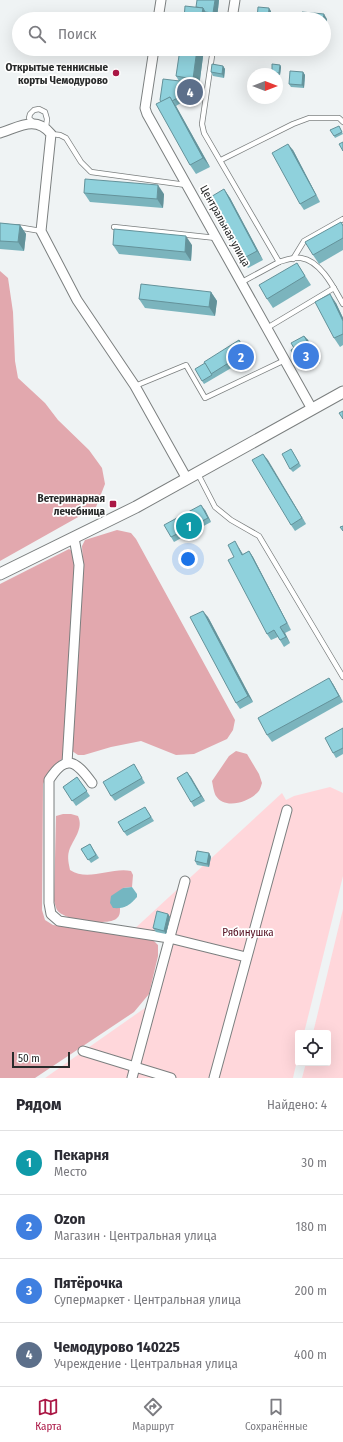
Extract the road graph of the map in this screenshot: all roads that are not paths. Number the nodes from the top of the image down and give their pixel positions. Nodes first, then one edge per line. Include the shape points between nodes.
1 (161, 0) edge
2 (235, 0) edge
3 (159, 12) edge
4 (233, 12) edge
5 (153, 56) edge
6 (212, 56) edge
7 (33, 122) junction
8 (343, 122) edge
9 (48, 130) junction
10 (0, 133) edge
11 (221, 160) junction
12 (188, 185) junction
13 (343, 219) edge
14 (14, 226) edge
15 (114, 227) dead end
16 (41, 230) junction
17 (217, 238) junction
18 (293, 258) junction
19 (279, 262) junction
20 (242, 282) junction
21 (334, 288) junction
22 (343, 304) edge
23 (267, 328) junction
24 (285, 360) junction
25 (135, 386) junction
26 (343, 392) edge
27 (312, 409) junction
28 (197, 473) junction
29 (187, 479) junction
30 (74, 538) junction
31 (0, 574) edge
32 (343, 677) edge
33 (67, 763) junction
34 (92, 783) dead end
35 (287, 810) dead end
36 (185, 881) dead end
37 (169, 938) junction
38 (246, 957) junction
39 (83, 1051) dead end
40 (135, 1067) junction
41 (132, 1078) edge
42 (171, 1078) edge
43 (214, 1078) edge

1 - 3 street
2 - 4 street
5 - 12 street, Центральная улица via 145,108
6 - 11 lane via 202,124
7 - 9 street
7 - 9 lane via 29,118 30,114 40,109 45,112
7 - 10 street
8 - 11 lane via 339,118 309,118
9 - 12 lane via 66,138 81,162 91,172
9 - 16 street
11 - 19 lane
12 - 17 street, Центральная улица
13 - 18 lane via 304,241
14 - 16 lane
15 - 17 lane
16 - 25 street via 77,300
17 - 20 street, Центральная улица
18 - 19 lane
18 - 21 lane via 312,262 324,272
19 - 20 lane
20 - 23 street, Центральная улица
21 - 22 lane
21 - 23 lane
23 - 24 street, Центральная улица
24 - 25 lane via 205,398 186,365
24 - 27 street, Центральная улица
25 - 29 street
26 - 27 street
27 - 28 street
28 - 29 street
28 - 32 lane via 215,506 231,520 259,536
29 - 30 street
30 - 31 street
30 - 33 street via 79,564
33 - 34 street via 81,768
33 - 37 street via 60,766 49,780 51,914 59,921
35 - 38 street
36 - 37 street
37 - 38 street
37 - 40 street
38 - 43 street
39 - 40 street
40 - 41 street
40 - 42 street

